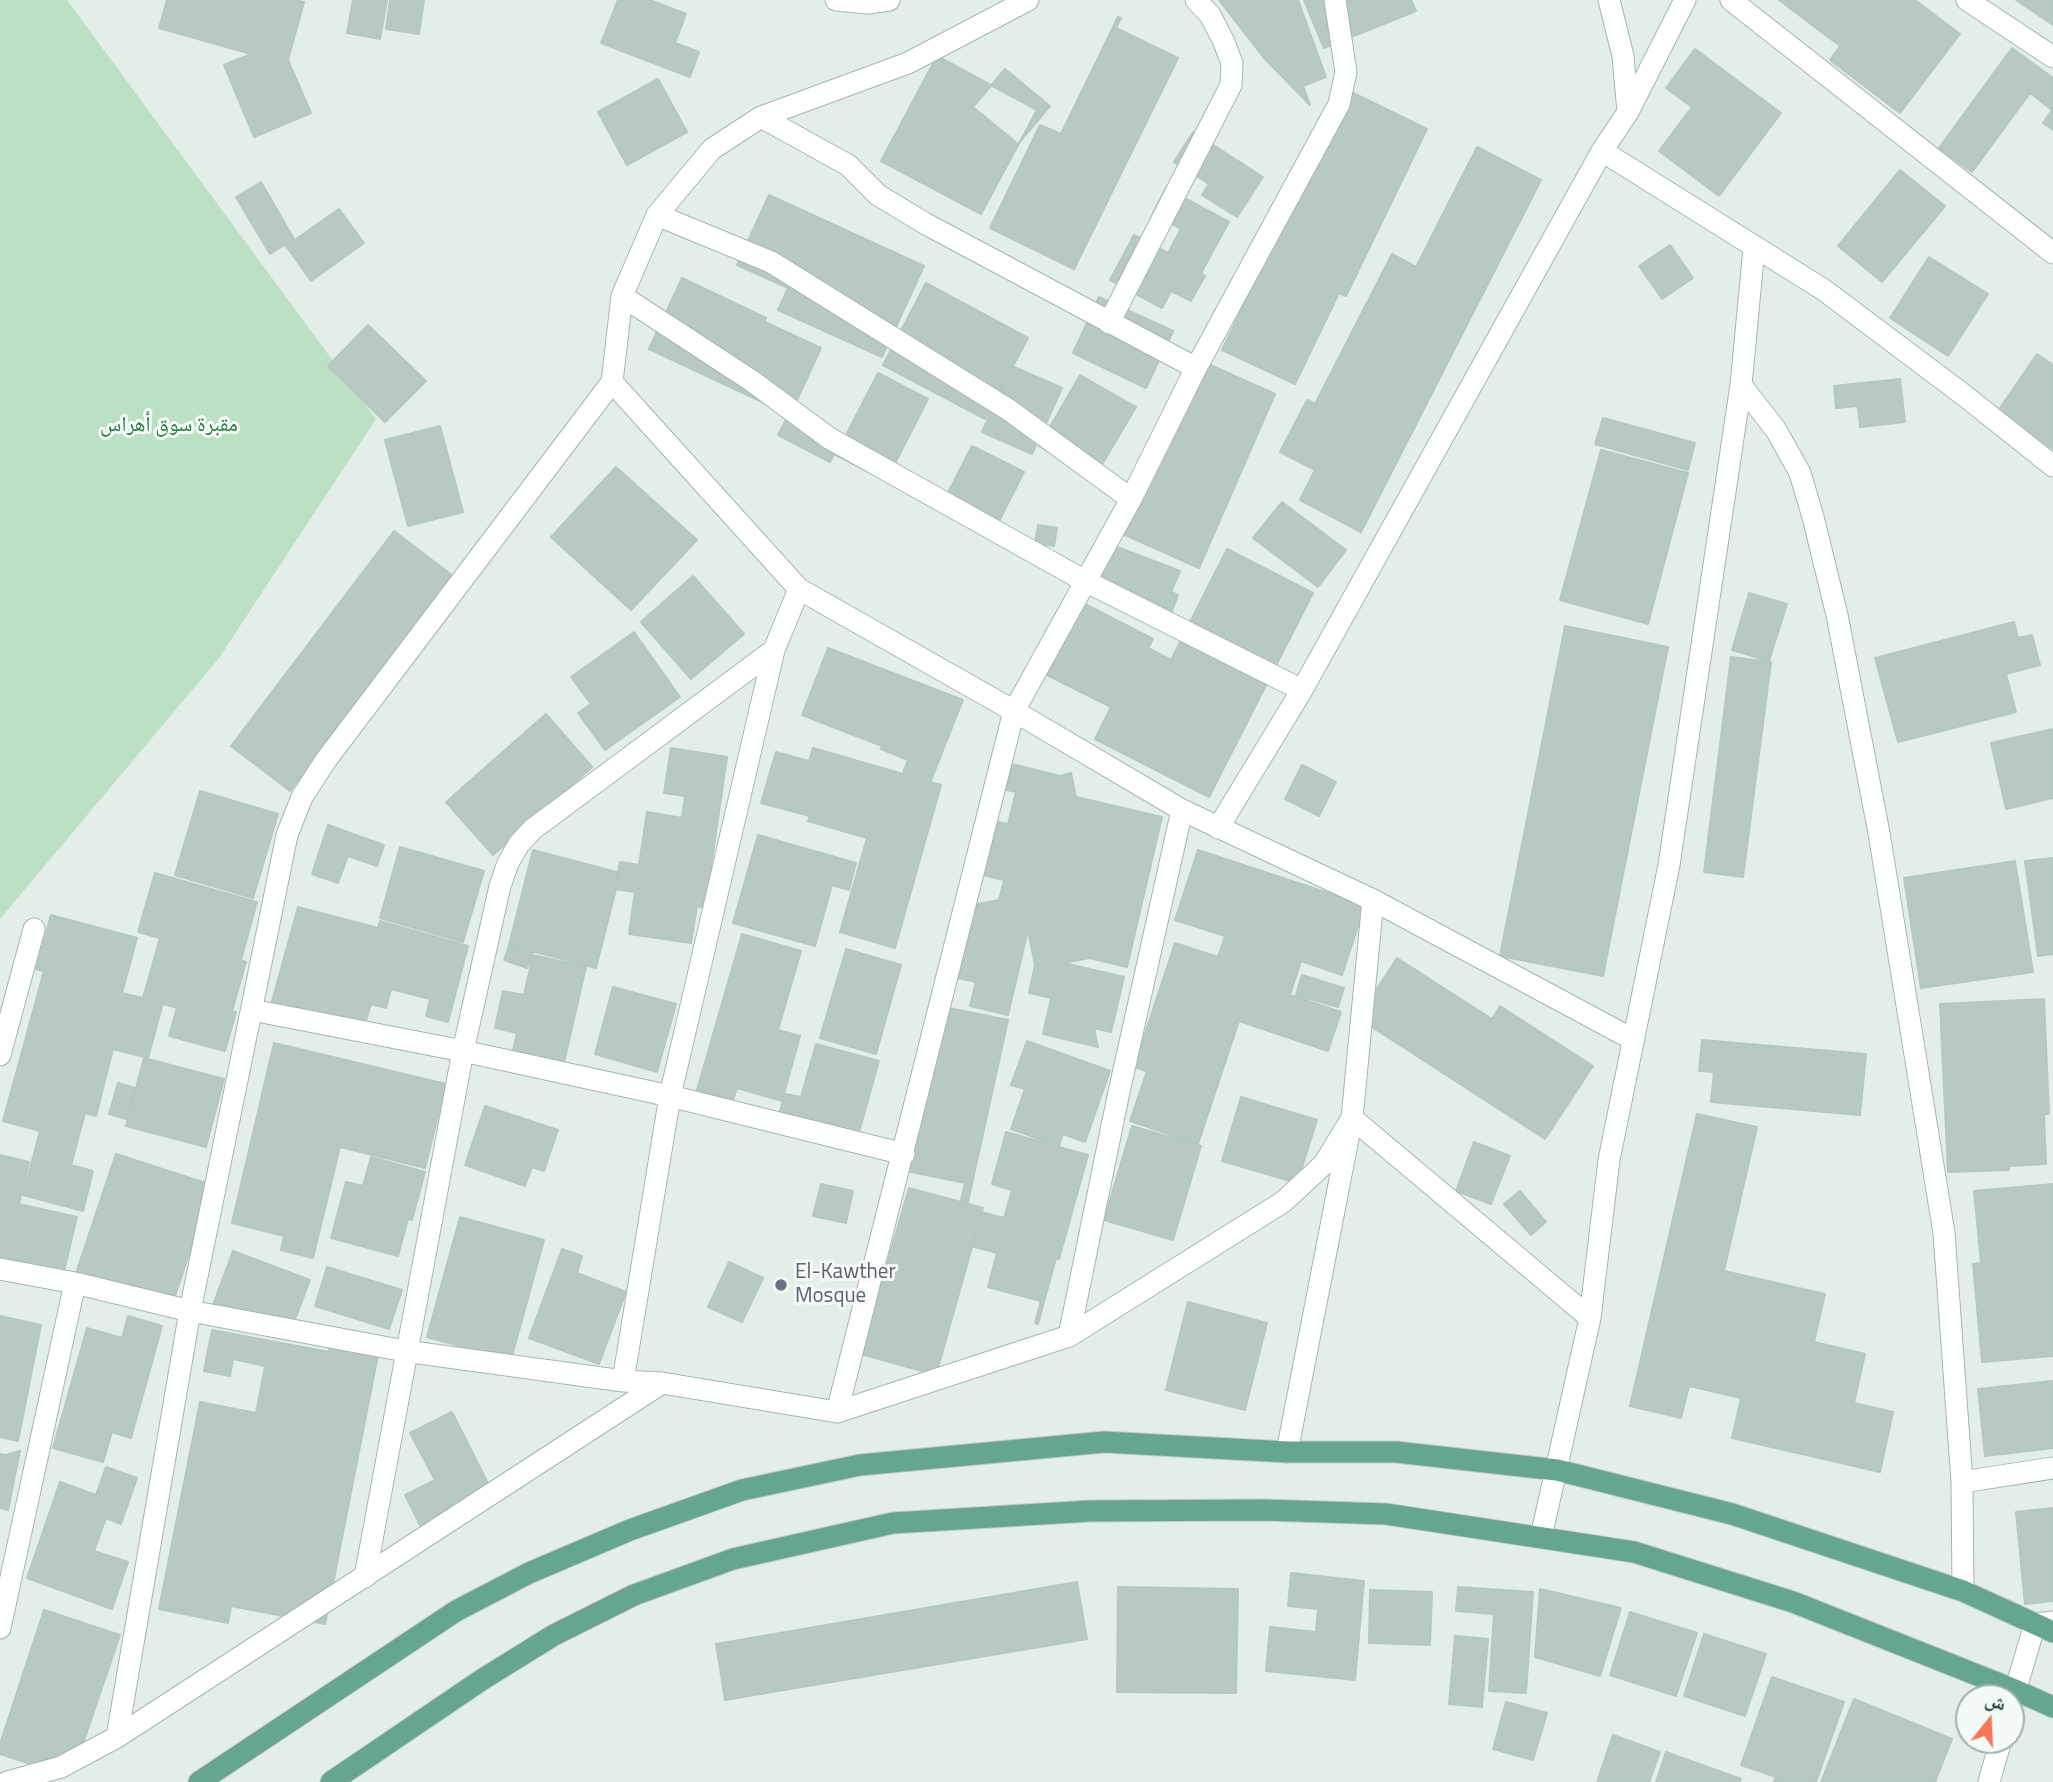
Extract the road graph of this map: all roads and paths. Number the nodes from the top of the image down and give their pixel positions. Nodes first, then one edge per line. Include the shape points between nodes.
1 (836, 0) edge
2 (889, 0) edge
3 (1028, 0) edge
4 (1196, 0) edge
5 (1335, 0) edge
6 (1609, 0) edge
7 (1685, 0) edge
8 (1731, 0) edge
9 (1966, 0) edge
10 (2053, 57) edge
11 (1628, 112) junction
12 (761, 117) junction
13 (1602, 151) junction
14 (657, 215) junction
15 (1754, 248) junction
16 (2053, 253) edge
17 (622, 296) junction
18 (1109, 323) junction
19 (1196, 369) junction
20 (612, 382) junction
21 (1741, 385) junction
22 (2053, 466) edge
23 (1131, 499) junction
24 (1085, 581) junction
25 (799, 589) junction
26 (774, 650) junction
27 (1302, 690) junction
28 (1014, 710) junction
29 (1182, 810) junction
30 (1218, 828) junction
31 (1373, 900) junction
32 (34, 929) dead end
33 (252, 1010) junction
34 (1634, 1040) junction
35 (463, 1051) junction
36 (0, 1055) edge
37 (670, 1096) junction
38 (1352, 1118) junction
39 (904, 1154) junction
40 (0, 1269) edge
41 (75, 1283) junction
42 (190, 1311) junction
43 (1590, 1318) junction
44 (1069, 1336) junction
45 (405, 1351) junction
46 (623, 1381) junction
47 (662, 1383) junction
48 (837, 1412) junction
49 (1287, 1452) junction
50 (2053, 1468) edge
51 (1557, 1470) junction
52 (1962, 1482) junction
53 (1541, 1537) junction
54 (365, 1577) junction
55 (1964, 1591) junction
56 (2047, 1626) edge
57 (0, 1628) edge
58 (1981, 1684) edge
59 (2020, 1684) edge
60 (2025, 1701) edge
61 (2053, 1707) edge
62 (117, 1737) junction
63 (1997, 1754) edge
64 (7, 1782) edge
65 (199, 1782) edge
66 (331, 1782) edge
67 (1989, 1782) edge

1 - 2 street
3 - 12 street via 908,64
4 - 18 street via 1223,40 1232,64 1231,85
5 - 19 street via 1346,72 1339,104
6 - 11 street via 1623,57
7 - 11 street
8 - 16 street
9 - 10 street
11 - 13 street
12 - 14 street via 712,149
12 - 18 street via 848,165 877,195
13 - 15 street
13 - 27 street
14 - 17 street
14 - 23 street via 771,262 1009,410
15 - 21 street
15 - 22 street via 1824,290
17 - 20 street
17 - 24 street via 829,438
18 - 19 street
19 - 23 street
20 - 25 street
20 - 33 street via 302,797 287,835
21 - 34 street via 1669,865
21 - 52 street via 1776,430 1800,473 1839,629 1880,832 1944,1233
23 - 24 street
24 - 27 street
24 - 28 street
25 - 26 street
25 - 28 street
26 - 35 street via 519,844 500,886
26 - 37 street
27 - 30 street
28 - 29 street
28 - 39 street
29 - 30 street
29 - 44 street
30 - 31 street
31 - 34 street
31 - 38 street
32 - 36 street
33 - 35 street
33 - 42 street
34 - 43 street via 1609,1160
35 - 37 street
35 - 45 street
37 - 39 street
37 - 46 street
38 - 43 street
38 - 44 street via 1324,1164 1283,1202
38 - 49 street
39 - 48 street
40 - 41 street
41 - 42 street
41 - 57 street
42 - 45 street
42 - 62 street
43 - 51 street
44 - 48 street
45 - 46 street
45 - 54 street
46 - 47 street
47 - 48 street
47 - 54 street
49 - 51 main road via 1396,1452
49 - 65 main road via 1104,1442 860,1465 742,1490 630,1530 529,1573 456,1611
50 - 52 street
51 - 53 street
51 - 55 main road via 1732,1514
52 - 55 street
53 - 58 main road via 1634,1552 1793,1602
53 - 66 main road via 1386,1514 1264,1510 1090,1511 893,1523 733,1559 634,1595 554,1635
54 - 62 street
55 - 56 main road
56 - 59 street
60 - 61 main road
62 - 64 street via 61,1767
63 - 67 street

